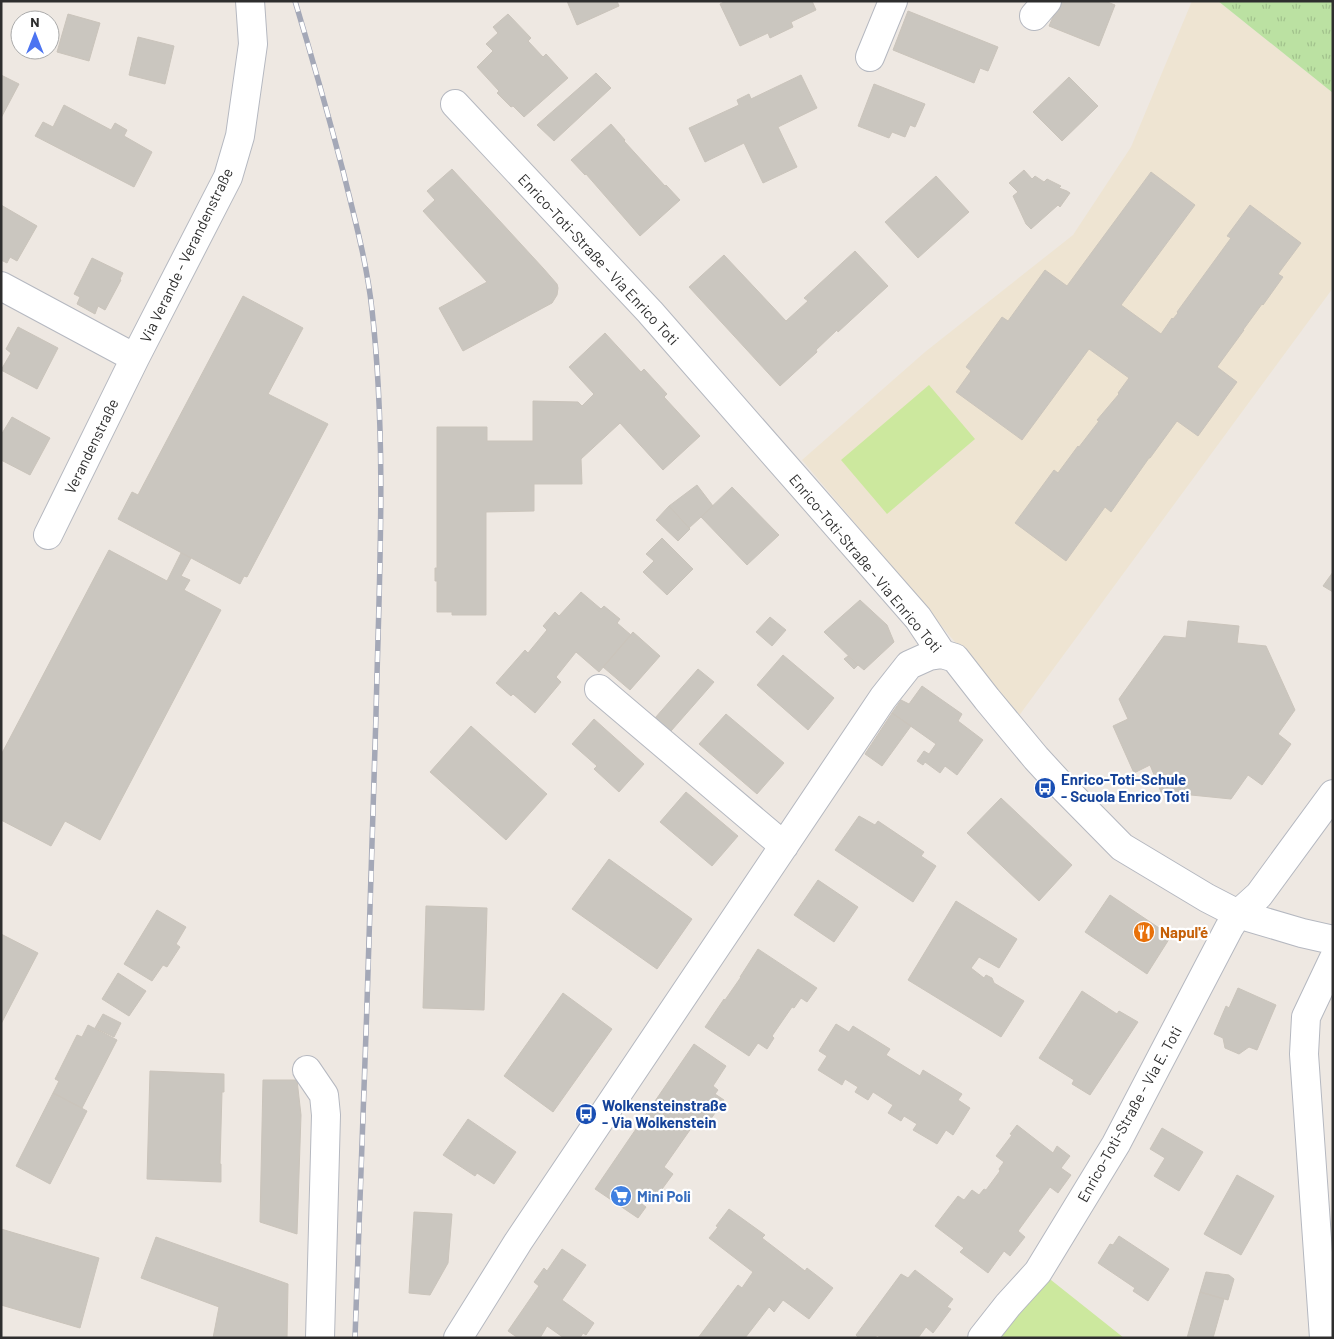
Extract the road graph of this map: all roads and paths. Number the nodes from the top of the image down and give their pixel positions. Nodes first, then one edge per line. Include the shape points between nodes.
1 (250, 1) edge
2 (892, 1) edge
3 (870, 57) dead end
4 (455, 104) dead end
5 (1, 286) edge
6 (135, 358) junction
7 (48, 535) dead end
8 (942, 654) junction
9 (599, 689) dead end
10 (1333, 794) edge
11 (784, 846) junction
12 (1238, 914) junction
13 (1333, 940) edge
14 (1333, 960) edge
15 (307, 1070) dead end
16 (320, 1338) edge
17 (458, 1338) edge
18 (982, 1338) edge
19 (1324, 1338) edge

1 - 6 street, Via Verande - Verandenstraße via 253,44 240,136 228,177
2 - 3 street
4 - 8 street, Enrico-Toti-Straße - Via Enrico Toti via 650,312 918,618
5 - 6 street, Via Verande - Verandenstraße
6 - 7 street, Verandenstraße
8 - 11 street via 929,656 909,666 883,698
8 - 12 street, Enrico-Toti-Straße - Via Enrico Toti via 955,658 1058,783 1122,847
9 - 11 street
10 - 12 street, Enrico-Toti-Straße - Via E. Toti via 1259,895
11 - 17 street via 518,1242
12 - 13 street, Enrico-Toti-Straße - Via Enrico Toti
12 - 18 street, Enrico-Toti-Straße - Via E. Toti via 1116,1144 1038,1272
14 - 19 street via 1306,1017 1304,1054
15 - 16 street via 324,1096 326,1114

